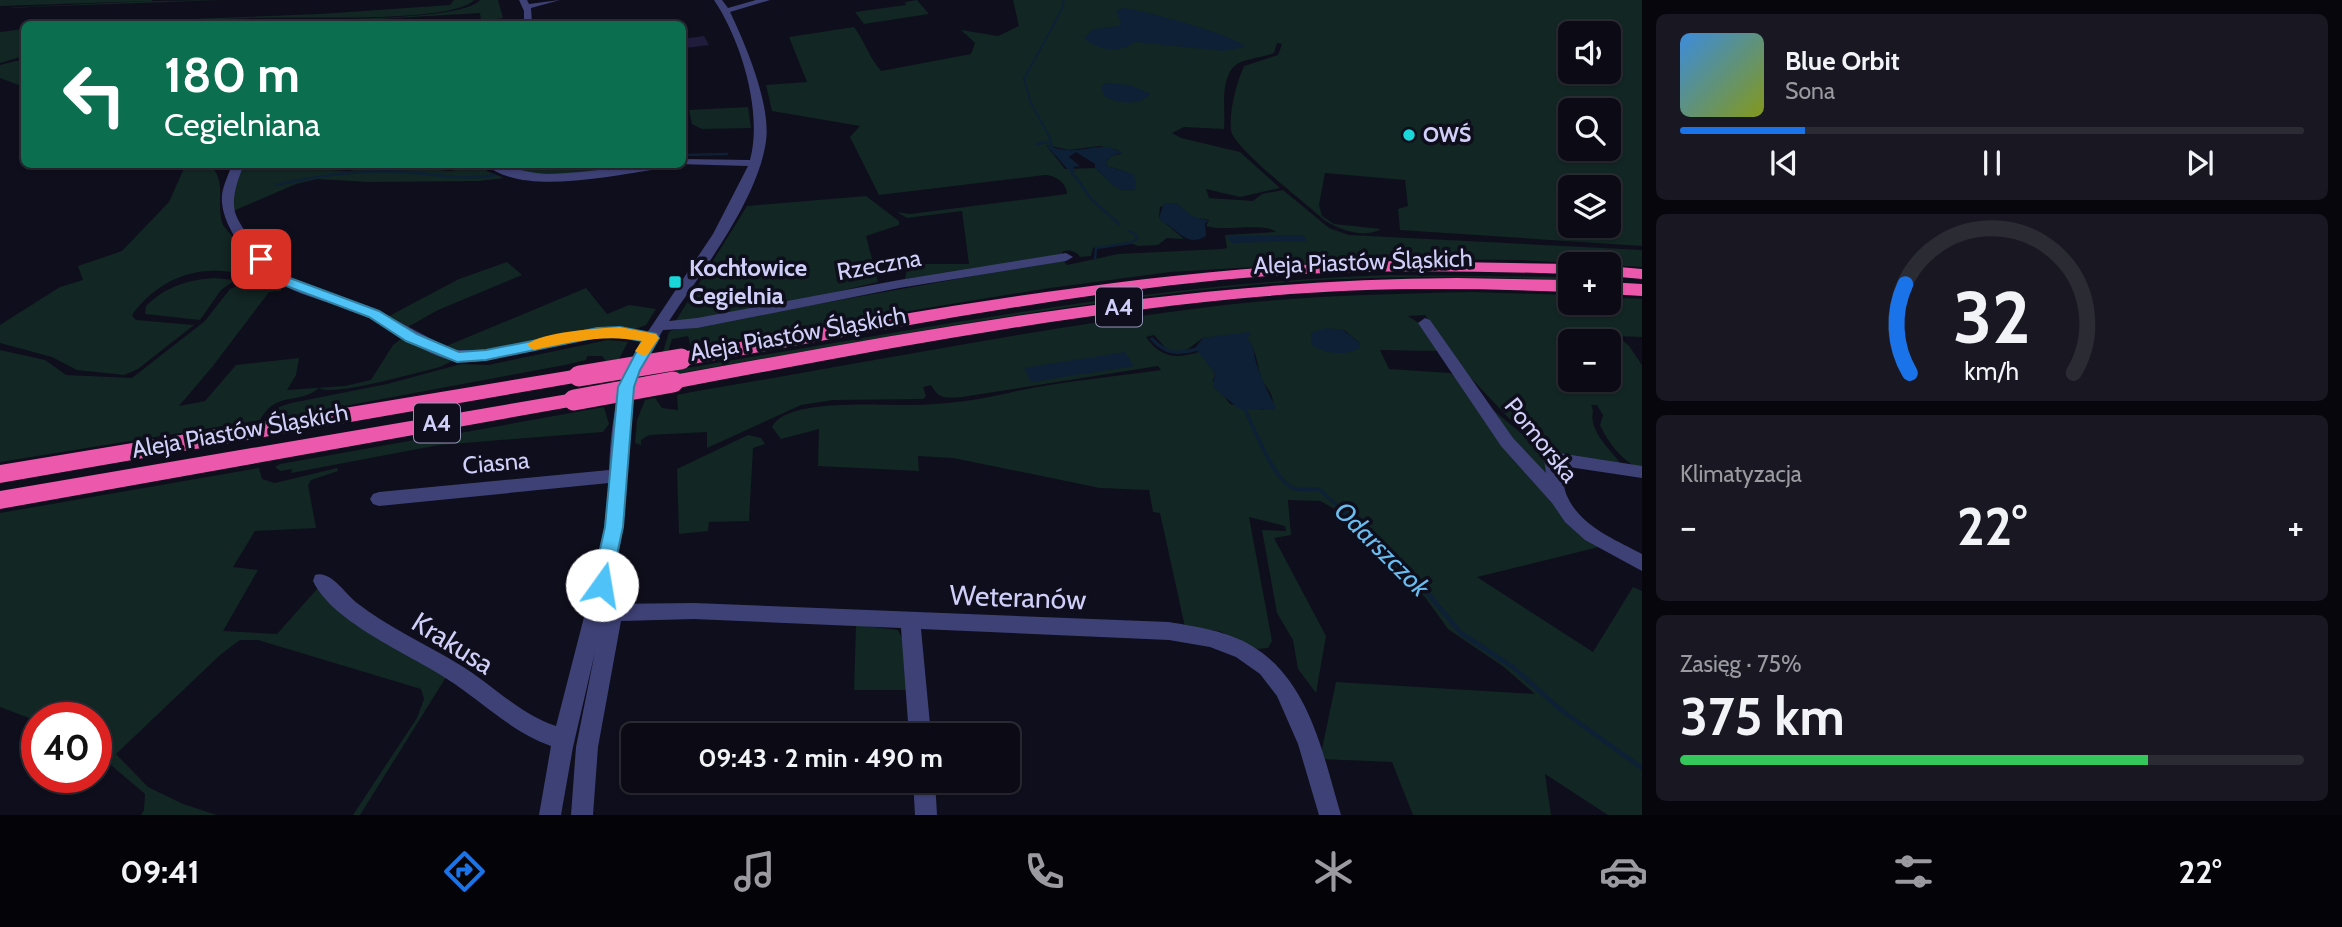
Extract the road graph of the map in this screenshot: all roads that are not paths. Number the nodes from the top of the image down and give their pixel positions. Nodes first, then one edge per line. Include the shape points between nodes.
1 (556, 0) edge
2 (766, 0) edge
3 (524, 3) edge
4 (722, 5) edge
5 (527, 21) edge
6 (686, 162) edge
7 (755, 163) junction
8 (237, 168) edge
9 (496, 168) edge
10 (634, 168) edge
11 (1066, 257) dead end
12 (1558, 269) edge
13 (1621, 272) edge
14 (1642, 274) edge
15 (1558, 286) edge
16 (1621, 289) edge
17 (1642, 290) edge
18 (1424, 323) dead end
19 (655, 332) junction
20 (1642, 472) edge
21 (0, 474) edge
22 (619, 476) junction
23 (1558, 498) junction
24 (379, 499) dead end
25 (0, 500) edge
26 (1642, 563) edge
27 (322, 581) dead end
28 (604, 613) junction
29 (911, 621) junction
30 (919, 723) edge
31 (563, 738) junction
32 (924, 793) edge
33 (550, 815) edge
34 (582, 815) edge
35 (926, 815) edge
36 (1330, 815) edge

1 - 3 street
2 - 4 street
3 - 5 street
4 - 7 street via 759,111 761,136
6 - 7 street
7 - 19 street via 738,200
8 - 19 street, Rzeczna via 228,193 229,214 246,247 286,281 374,314 442,352 472,358 598,332
9 - 10 street via 504,174 528,177
11 - 19 street, Rzeczna
12 - 21 highway, Aleja Piastów Śląskich / A4, bridge via 1382,266 1209,276 1047,297
13 - 14 highway
15 - 25 highway, Aleja Piastów Śląskich / A4, bridge via 1410,283 1266,290 1111,308
16 - 17 highway
18 - 23 street, Pomorska via 1507,442
19 - 22 street via 626,387
20 - 23 street via 1552,458
22 - 24 street, Ciasna
22 - 28 street
23 - 26 street, Pomorska via 1583,529
27 - 31 street, Krakusa via 344,606 375,628 454,671 537,731
28 - 29 street, Weteranów via 694,611
28 - 31 street
28 - 34 street
29 - 30 street
29 - 36 street, Weteranów via 1169,631 1206,635 1235,646 1261,660 1289,693
31 - 33 street
32 - 35 street

